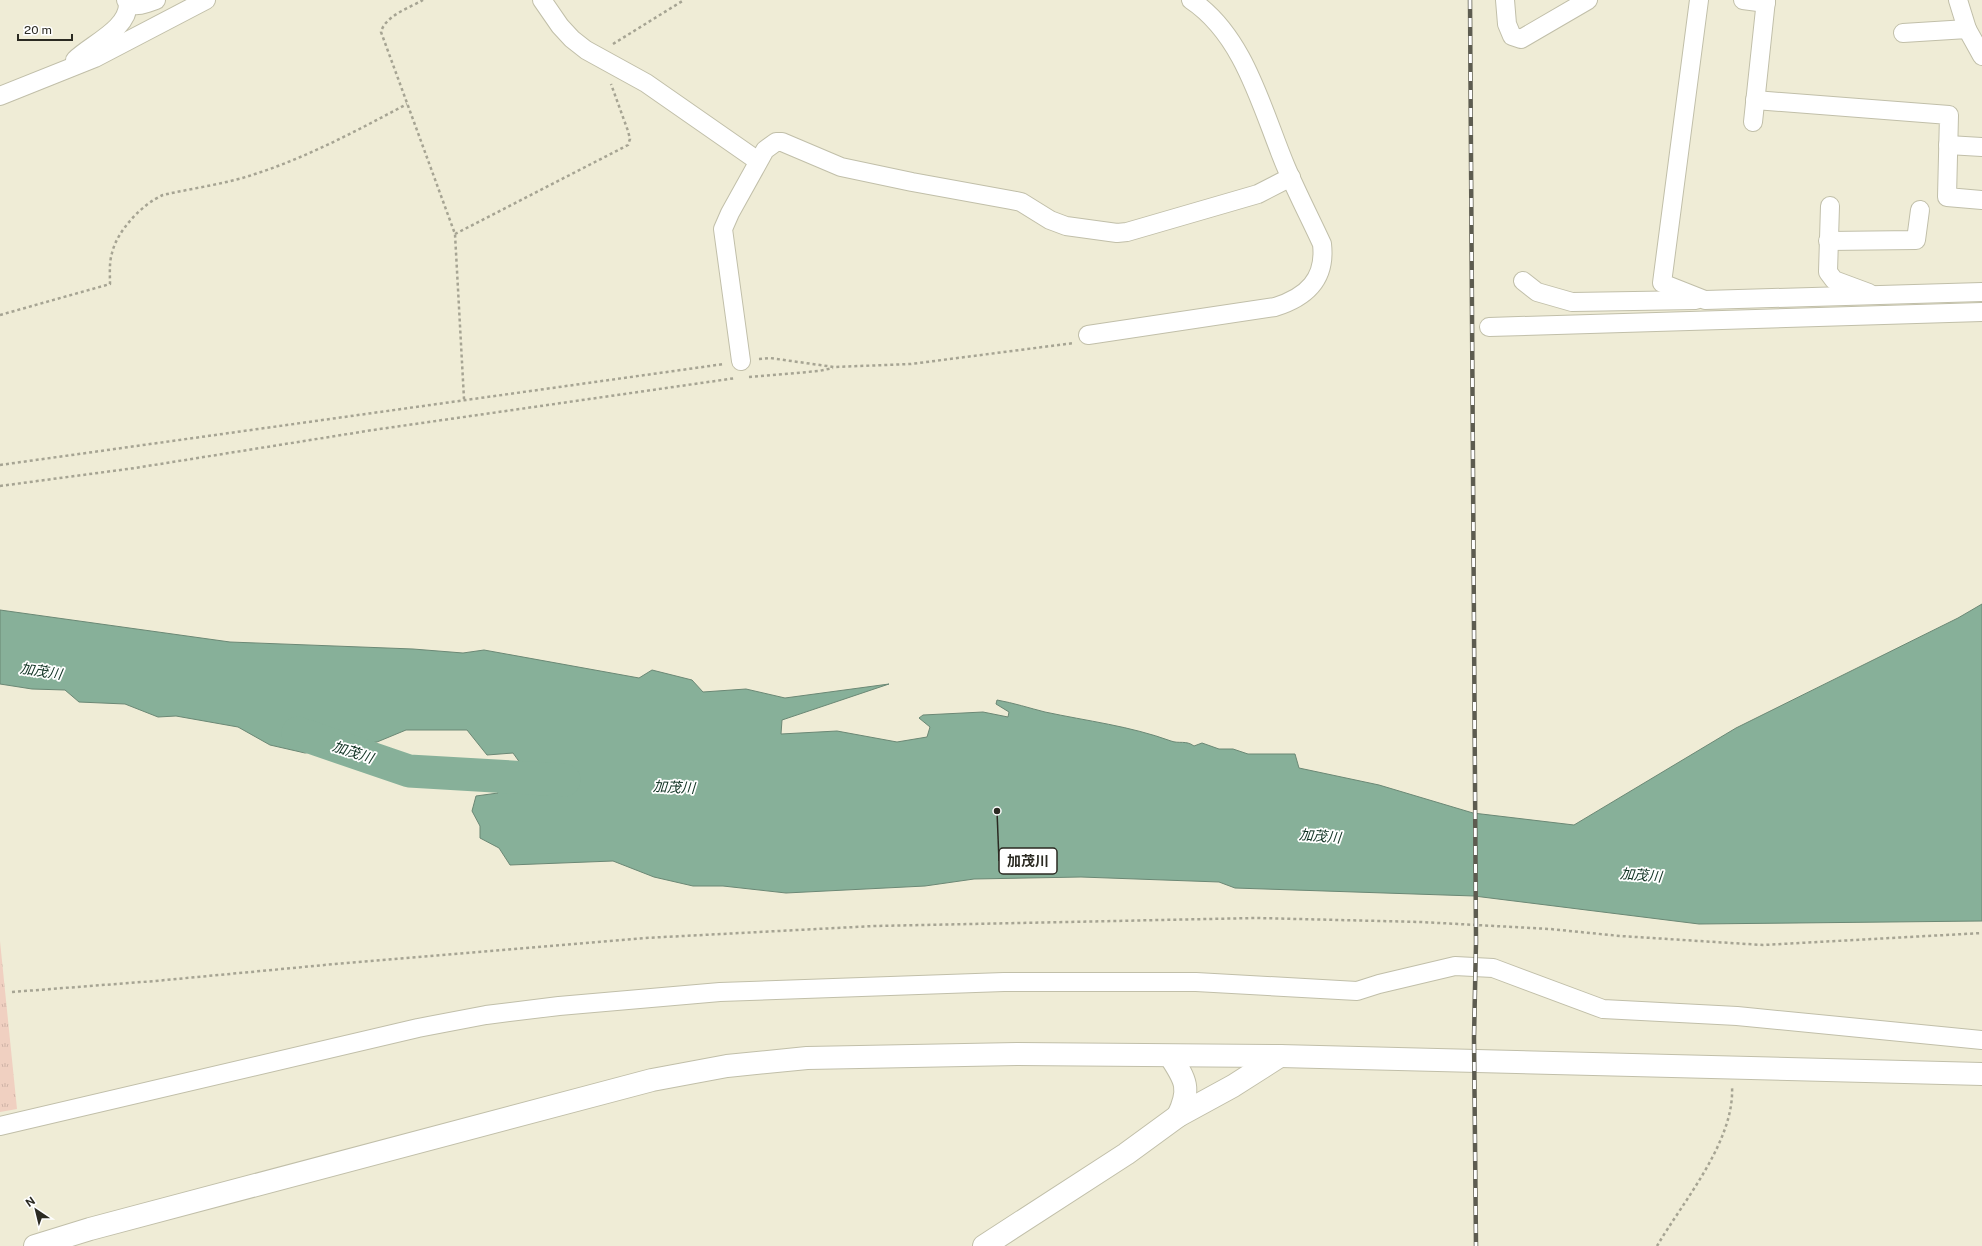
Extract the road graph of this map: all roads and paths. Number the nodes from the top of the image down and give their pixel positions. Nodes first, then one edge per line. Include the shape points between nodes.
1 (156, 0) edge
2 (206, 0) edge
3 (423, 0) edge
4 (542, 0) edge
5 (684, 0) edge
6 (1191, 0) edge
7 (1505, 0) edge
8 (1588, 0) edge
9 (1699, 0) edge
10 (1743, 0) edge
11 (1958, 0) edge
12 (127, 2) edge
13 (1766, 2) edge
14 (1967, 29) junction
15 (1903, 33) dead end
16 (1982, 56) edge
17 (601, 58) junction
18 (63, 72) junction
19 (0, 96) edge
20 (1755, 100) junction
21 (407, 104) junction
22 (1753, 122) dead end
23 (1948, 145) junction
24 (1982, 147) edge
25 (758, 161) junction
26 (1291, 177) junction
27 (1982, 200) edge
28 (1830, 206) dead end
29 (1920, 210) dead end
30 (455, 234) junction
31 (1828, 241) junction
32 (1523, 281) dead end
33 (1982, 292) edge
34 (1878, 296) junction
35 (1705, 300) junction
36 (1982, 312) edge
37 (0, 315) edge
38 (1489, 327) dead end
39 (1088, 335) joint
40 (834, 367) junction
41 (741, 372) junction
42 (464, 399) junction
43 (0, 465) edge
44 (0, 486) edge
45 (1982, 933) edge
46 (12, 992) dead end
47 (1982, 1040) edge
48 (1170, 1056) junction
49 (1280, 1056) junction
50 (1730, 1068) junction
51 (1982, 1074) edge
52 (1178, 1116) junction
53 (0, 1126) edge
54 (35, 1246) edge
55 (984, 1246) edge
56 (1657, 1246) edge

1 - 12 street via 136,6
2 - 18 street
3 - 21 path via 390,18 383,25 381,32
4 - 17 street via 572,39
5 - 17 path via 604,50
6 - 26 street via 1204,8 1217,22 1245,66
7 - 8 street via 1507,24 1512,36 1522,39
9 - 35 street via 1662,283
10 - 13 street
11 - 14 street
12 - 18 street via 128,14 121,24 79,56
13 - 20 street
14 - 15 street
14 - 16 street
17 - 25 street via 646,83
17 - 30 path via 628,131 628,145
18 - 19 street
20 - 22 street
20 - 23 street via 1949,115
21 - 30 path
21 - 37 path via 315,150 254,175 163,194 153,199 138,211 116,242 112,253 110,284
23 - 24 street
23 - 27 street via 1947,197
25 - 26 street via 771,145 782,142 842,167 1021,202 1050,220 1066,226 1117,233 1240,200
25 - 41 street via 723,229
26 - 39 street via 1322,244 1324,258 1315,282 1304,293 1292,302 1275,306
28 - 31 street
29 - 31 street via 1916,240
30 - 42 path
31 - 34 street via 1828,272 1834,280
32 - 35 street via 1537,292 1572,302
33 - 34 street
34 - 35 street
36 - 38 street
39 - 40 path via 1080,343 998,354 911,364
40 - 41 path via 819,372
40 - 41 path via 770,358
41 - 42 path
41 - 44 path via 135,468
42 - 43 path
45 - 46 path via 1763,945 1421,922 1257,918 874,926 645,938 155,982
47 - 53 street via 1738,1016 1603,1009 1492,968 1456,966 1357,991 1172,982 1004,982 720,992 486,1015 418,1028
48 - 49 street
48 - 52 street via 1187,1091
48 - 54 street via 1017,1054 807,1058 727,1066 652,1080 90,1229
49 - 50 street
49 - 52 street via 1233,1086
50 - 51 street
50 - 56 path via 1732,1102 1727,1124 1699,1180
52 - 55 street via 1126,1154

